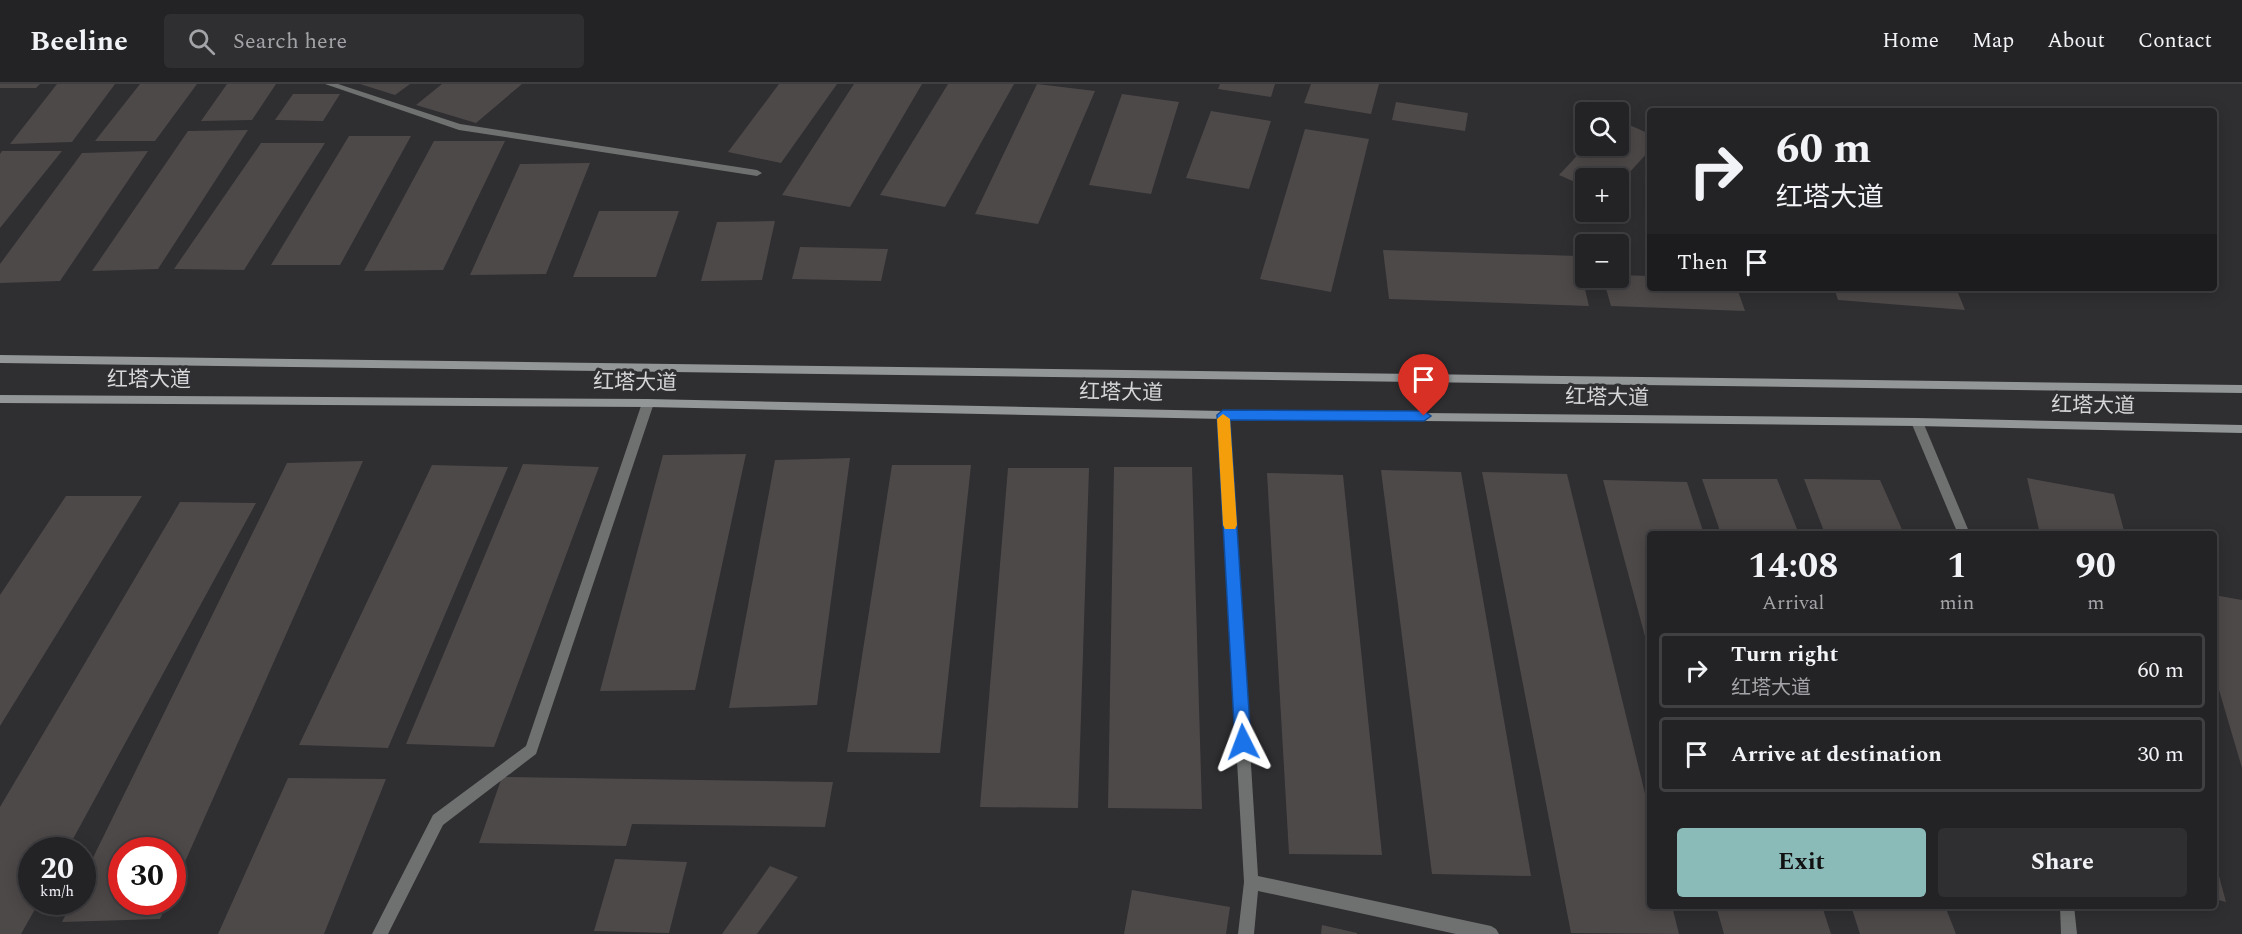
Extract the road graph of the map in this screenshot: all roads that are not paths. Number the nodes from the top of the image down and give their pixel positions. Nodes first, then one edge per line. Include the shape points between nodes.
1 (329, 84) edge
2 (757, 173) dead end
3 (0, 359) edge
4 (2242, 389) edge
5 (0, 399) edge
6 (648, 403) junction
7 (1223, 415) junction
8 (1917, 422) junction
9 (2242, 429) edge
10 (1963, 531) edge
11 (1251, 882) junction
12 (2067, 909) edge
13 (380, 934) edge
14 (1246, 934) edge
15 (1491, 934) edge
16 (2069, 934) edge

1 - 2 street via 459,127
3 - 4 main road, 红塔大道
5 - 6 main road, 红塔大道
6 - 7 main road, 红塔大道
6 - 13 street via 531,750 438,820
7 - 8 main road, 红塔大道
7 - 11 street
8 - 9 main road, 红塔大道
8 - 10 street
11 - 14 street
11 - 15 street
12 - 16 street

